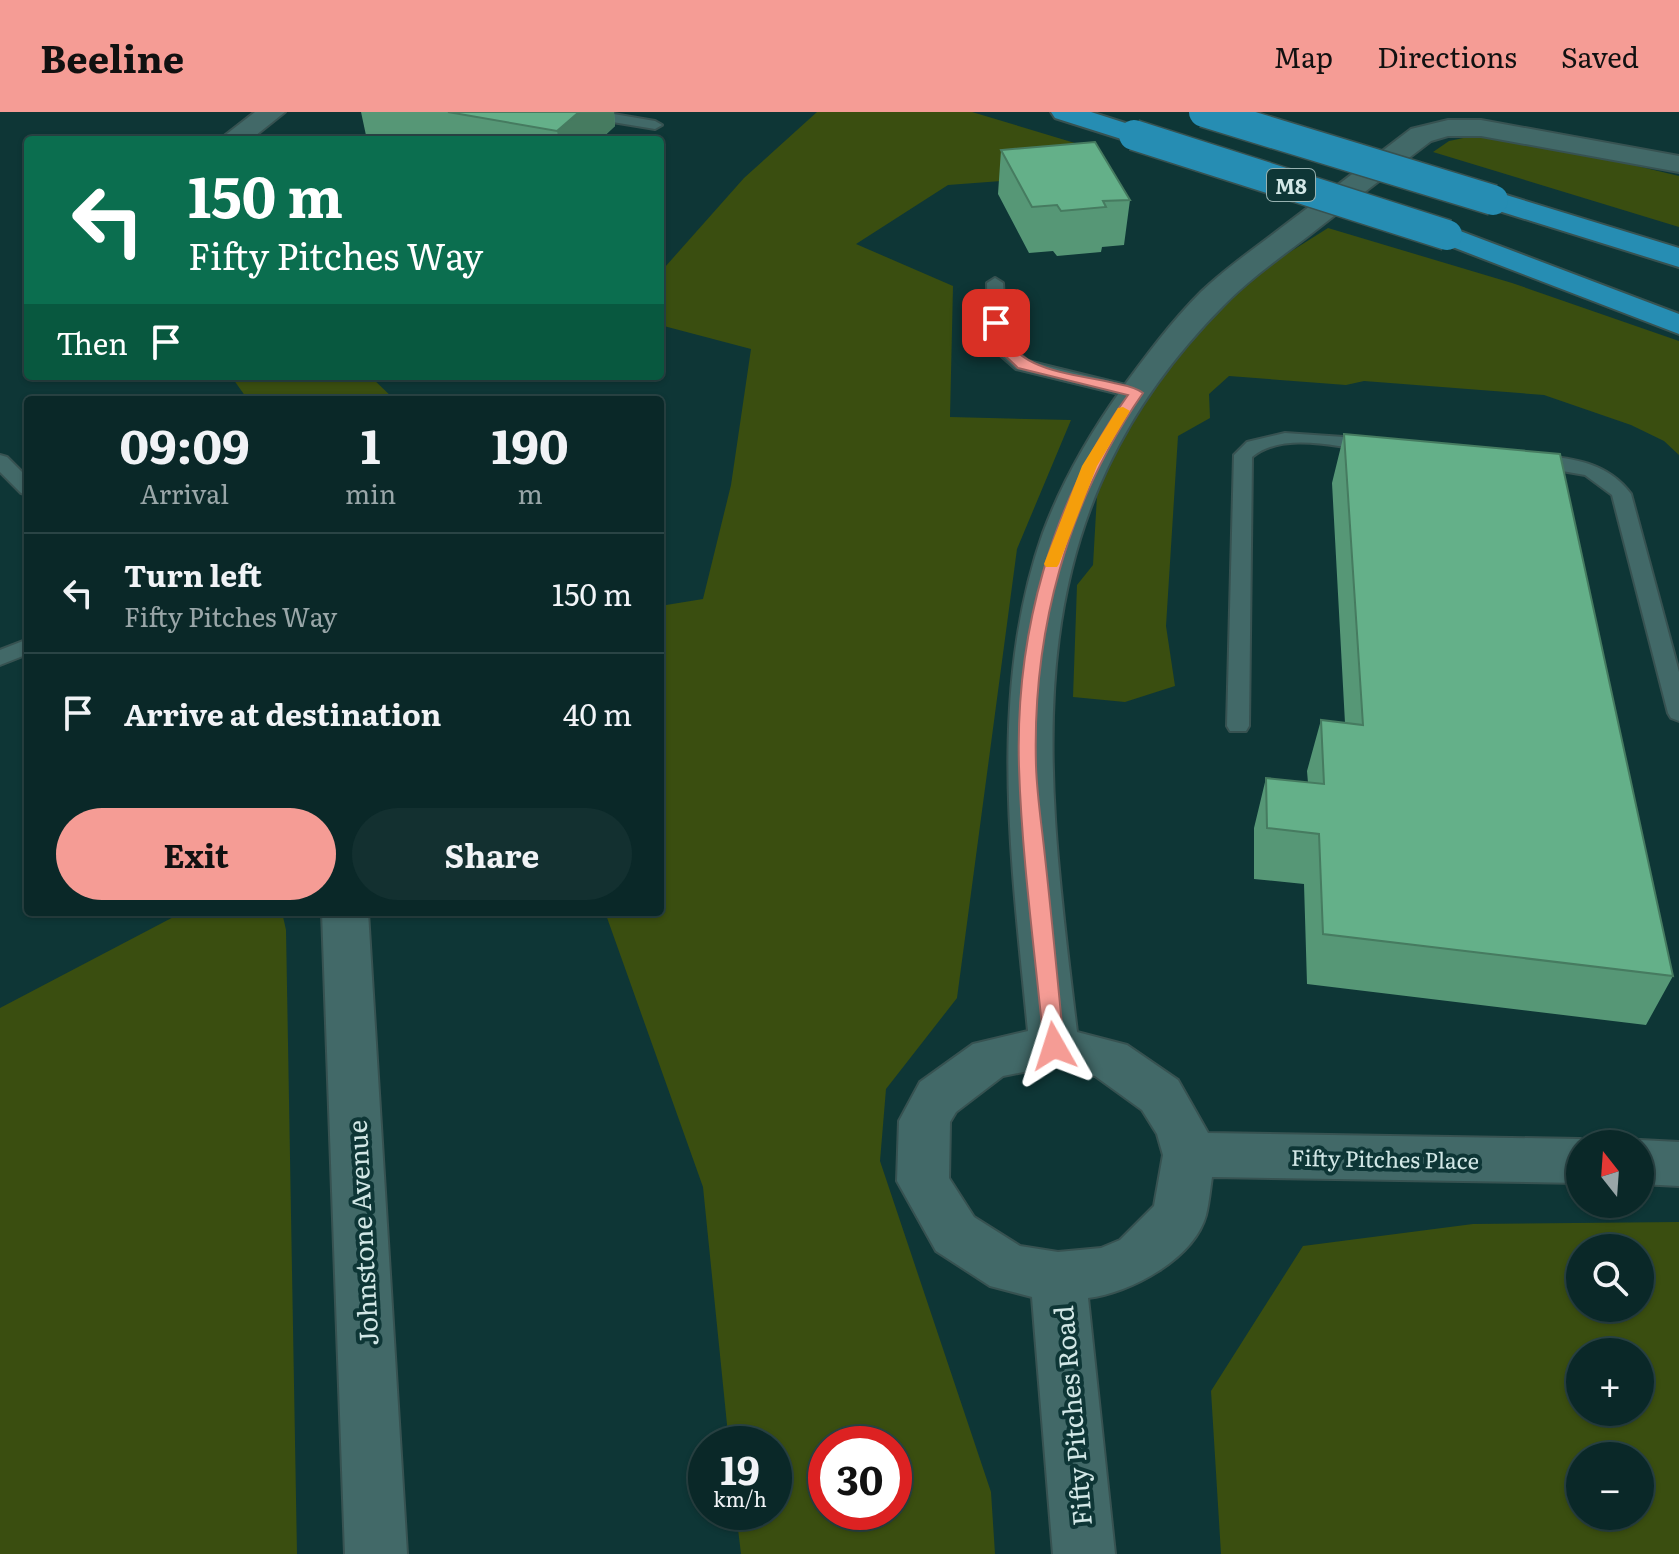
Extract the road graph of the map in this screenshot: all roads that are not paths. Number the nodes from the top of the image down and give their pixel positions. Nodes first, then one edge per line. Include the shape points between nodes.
1 (272, 112) edge
2 (576, 112) edge
3 (1064, 112) edge
4 (1204, 112) edge
5 (655, 125) dead end
6 (242, 136) edge
7 (1679, 164) edge
8 (1447, 235) junction
9 (1679, 258) edge
10 (995, 283) dead end
11 (1679, 305) edge
12 (1679, 325) edge
13 (1136, 393) junction
14 (1392, 447) edge
15 (1515, 459) edge
16 (0, 461) edge
17 (24, 485) edge
18 (24, 648) edge
19 (0, 658) edge
20 (1679, 713) edge
21 (1238, 726) dead end
22 (345, 916) edge
23 (1054, 1046) junction
24 (1189, 1155) junction
25 (1566, 1161) edge
26 (1654, 1163) edge
27 (1679, 1164) edge
28 (1058, 1277) junction
29 (376, 1554) edge
30 (1084, 1554) edge

1 - 6 street
2 - 5 lane
3 - 8 highway, M8, bridge
4 - 9 highway, M8, bridge
7 - 13 street via 1481,128 1421,135 1213,298 1157,360
8 - 11 highway, M8
8 - 12 highway
10 - 13 lane via 997,336 1022,365
13 - 23 street via 1108,433 1068,515 1048,574 1036,638 1028,767
14 - 21 lane via 1271,439 1243,455
15 - 20 lane via 1594,470 1621,494
16 - 17 lane
18 - 19 lane
22 - 29 street, Johnstone Avenue
23 - 24 street via 1109,1059 1160,1095 1181,1128
23 - 28 street via 990,1058 938,1097 925,1121 923,1181 955,1234 1009,1269
24 - 25 street, Fifty Pitches Place
24 - 28 street via 1179,1216 1139,1257 1103,1272
26 - 27 street
28 - 30 street, Fifty Pitches Road

